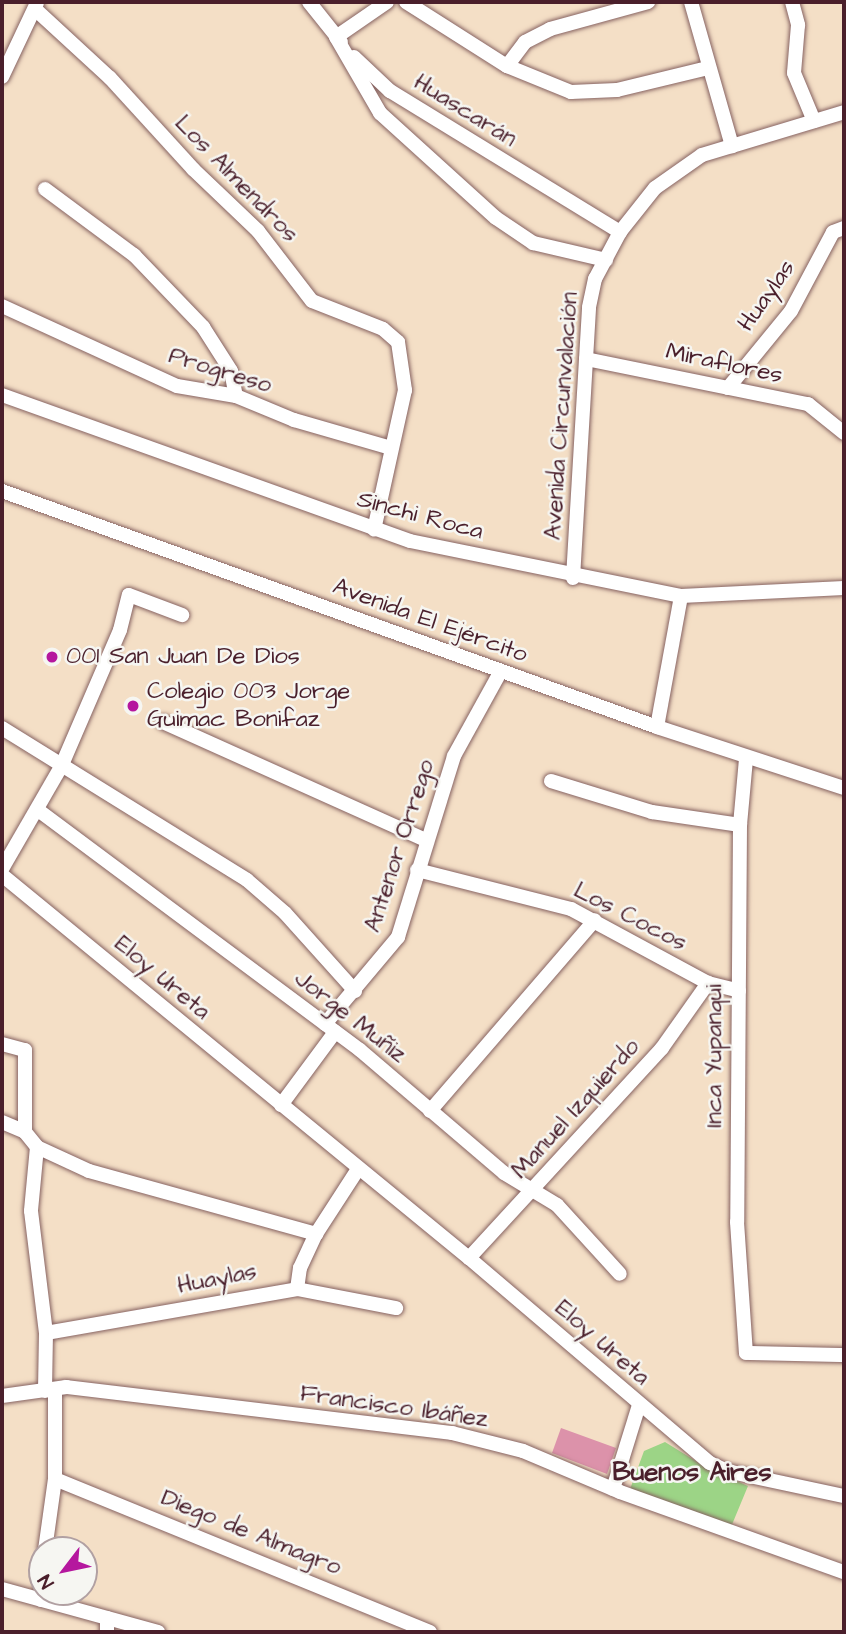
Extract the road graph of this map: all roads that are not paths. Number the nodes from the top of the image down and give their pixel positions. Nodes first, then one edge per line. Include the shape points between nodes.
1 (309, 2) edge
2 (387, 2) edge
3 (406, 2) edge
4 (648, 2) edge
5 (691, 2) edge
6 (793, 3) edge
7 (36, 6) edge
8 (336, 37) junction
9 (507, 66) junction
10 (708, 68) junction
11 (2, 77) edge
12 (844, 112) edge
13 (814, 121) junction
14 (732, 146) junction
15 (46, 189) dead end
16 (842, 228) edge
17 (620, 232) junction
18 (606, 260) junction
19 (3, 312) edge
20 (586, 359) junction
21 (728, 388) junction
22 (2, 395) edge
23 (236, 396) junction
24 (844, 433) edge
25 (391, 449) junction
26 (2, 491) edge
27 (374, 530) junction
28 (573, 578) junction
29 (844, 588) edge
30 (681, 596) junction
31 (181, 615) dead end
32 (500, 671) junction
33 (163, 722) dead end
34 (657, 727) junction
35 (2, 728) edge
36 (746, 759) junction
37 (61, 767) junction
38 (551, 780) dead end
39 (844, 788) edge
40 (38, 810) junction
41 (740, 825) junction
42 (425, 840) junction
43 (2, 869) edge
44 (417, 870) junction
45 (2, 875) edge
46 (595, 920) junction
47 (708, 984) junction
48 (355, 990) junction
49 (738, 991) junction
50 (330, 1028) junction
51 (2, 1044) edge
52 (281, 1105) junction
53 (430, 1111) junction
54 (2, 1122) edge
55 (25, 1132) junction
56 (37, 1147) junction
57 (358, 1169) junction
58 (533, 1188) junction
59 (316, 1234) junction
60 (470, 1258) junction
61 (620, 1275) dead end
62 (297, 1289) junction
63 (396, 1308) dead end
64 (46, 1333) junction
65 (844, 1355) edge
66 (50, 1390) junction
67 (2, 1396) edge
68 (639, 1405) junction
69 (55, 1479) junction
70 (613, 1489) junction
71 (844, 1496) edge
72 (47, 1536) edge
73 (844, 1572) edge
74 (2, 1589) edge
75 (28, 1592) edge
76 (68, 1606) edge
77 (107, 1625) edge
78 (158, 1632) edge
79 (430, 1632) edge

1 - 8 street, Huascarán
2 - 8 street
3 - 9 street
4 - 9 street via 550,29 525,42
5 - 10 street
6 - 13 street via 798,25 794,73
7 - 11 street
7 - 25 street, Los Almendros via 258,231 312,301 383,329 398,342 405,390
8 - 17 street, Huascarán via 369,76 390,91
8 - 18 street via 380,113 496,218 533,243
9 - 10 street via 571,92 591,93
10 - 14 street
12 - 13 street, Avenida Circunvalación
13 - 14 street, Avenida Circunvalación
14 - 17 street, Avenida Circunvalación via 681,167 655,188
15 - 23 street via 134,255 203,327 231,371
16 - 21 street, Huaylas via 833,232 791,311
17 - 18 street, Avenida Circunvalación
18 - 20 street, Avenida Circunvalación via 589,307
19 - 23 street, Progreso via 177,386
20 - 21 street, Miraflores
20 - 28 street, Avenida Circunvalación
21 - 24 street, Miraflores via 808,404
22 - 27 street, Sinchi Roca
23 - 25 street, Progreso via 293,420
25 - 27 street, Los Almendros
26 - 32 street, Avenida El Ejército
27 - 28 street, Sinchi Roca
28 - 30 street, Sinchi Roca
29 - 30 street, Sinchi Roca
30 - 34 street
31 - 37 street via 130,595 120,630
32 - 34 street, Avenida El Ejército
32 - 42 street, Antenor Orrego via 454,756
33 - 42 street
34 - 36 street, Avenida El Ejército
35 - 37 street, Jorge Muñiz
36 - 39 street, Avenida El Ejército
36 - 41 street, Inca Yupanqui
37 - 40 street
37 - 48 street, Jorge Muñiz via 247,880 285,913
38 - 41 street via 652,812
40 - 43 street
40 - 50 street, Jorge Muñiz
41 - 49 street, Inca Yupanqui
42 - 44 street, Antenor Orrego
44 - 46 street, Los Cocos via 528,896
44 - 48 street, Antenor Orrego via 398,937
45 - 52 street, Eloy Ureta
46 - 47 street, Los Cocos
46 - 53 street
47 - 49 street, Los Cocos
47 - 58 street, Manuel Izquierdo via 662,1048
48 - 50 street, Antenor Orrego
49 - 65 street, Inca Yupanqui via 737,1222 746,1353
50 - 52 street, Antenor Orrego
50 - 53 street, Jorge Muñiz
51 - 55 street via 25,1050
52 - 57 street, Eloy Ureta
53 - 58 street, Jorge Muñiz via 504,1173
54 - 55 street
55 - 56 street
56 - 59 street via 138,1187
56 - 64 street via 31,1211
57 - 59 street
57 - 60 street, Eloy Ureta
58 - 60 street, Manuel Izquierdo
58 - 61 street, Jorge Muñiz via 557,1205
59 - 62 street via 300,1268
60 - 68 street, Eloy Ureta
62 - 63 street, Huaylas
62 - 64 street, Huaylas
64 - 66 street
66 - 67 street, Francisco Ibáñez
66 - 69 street
66 - 70 street, Francisco Ibáñez via 452,1433 523,1451
68 - 70 street
68 - 71 street, Eloy Ureta via 710,1463 727,1471
69 - 72 street
69 - 79 street, Diego de Almagro
70 - 73 street, Francisco Ibáñez
74 - 75 street
76 - 77 street
77 - 78 street

